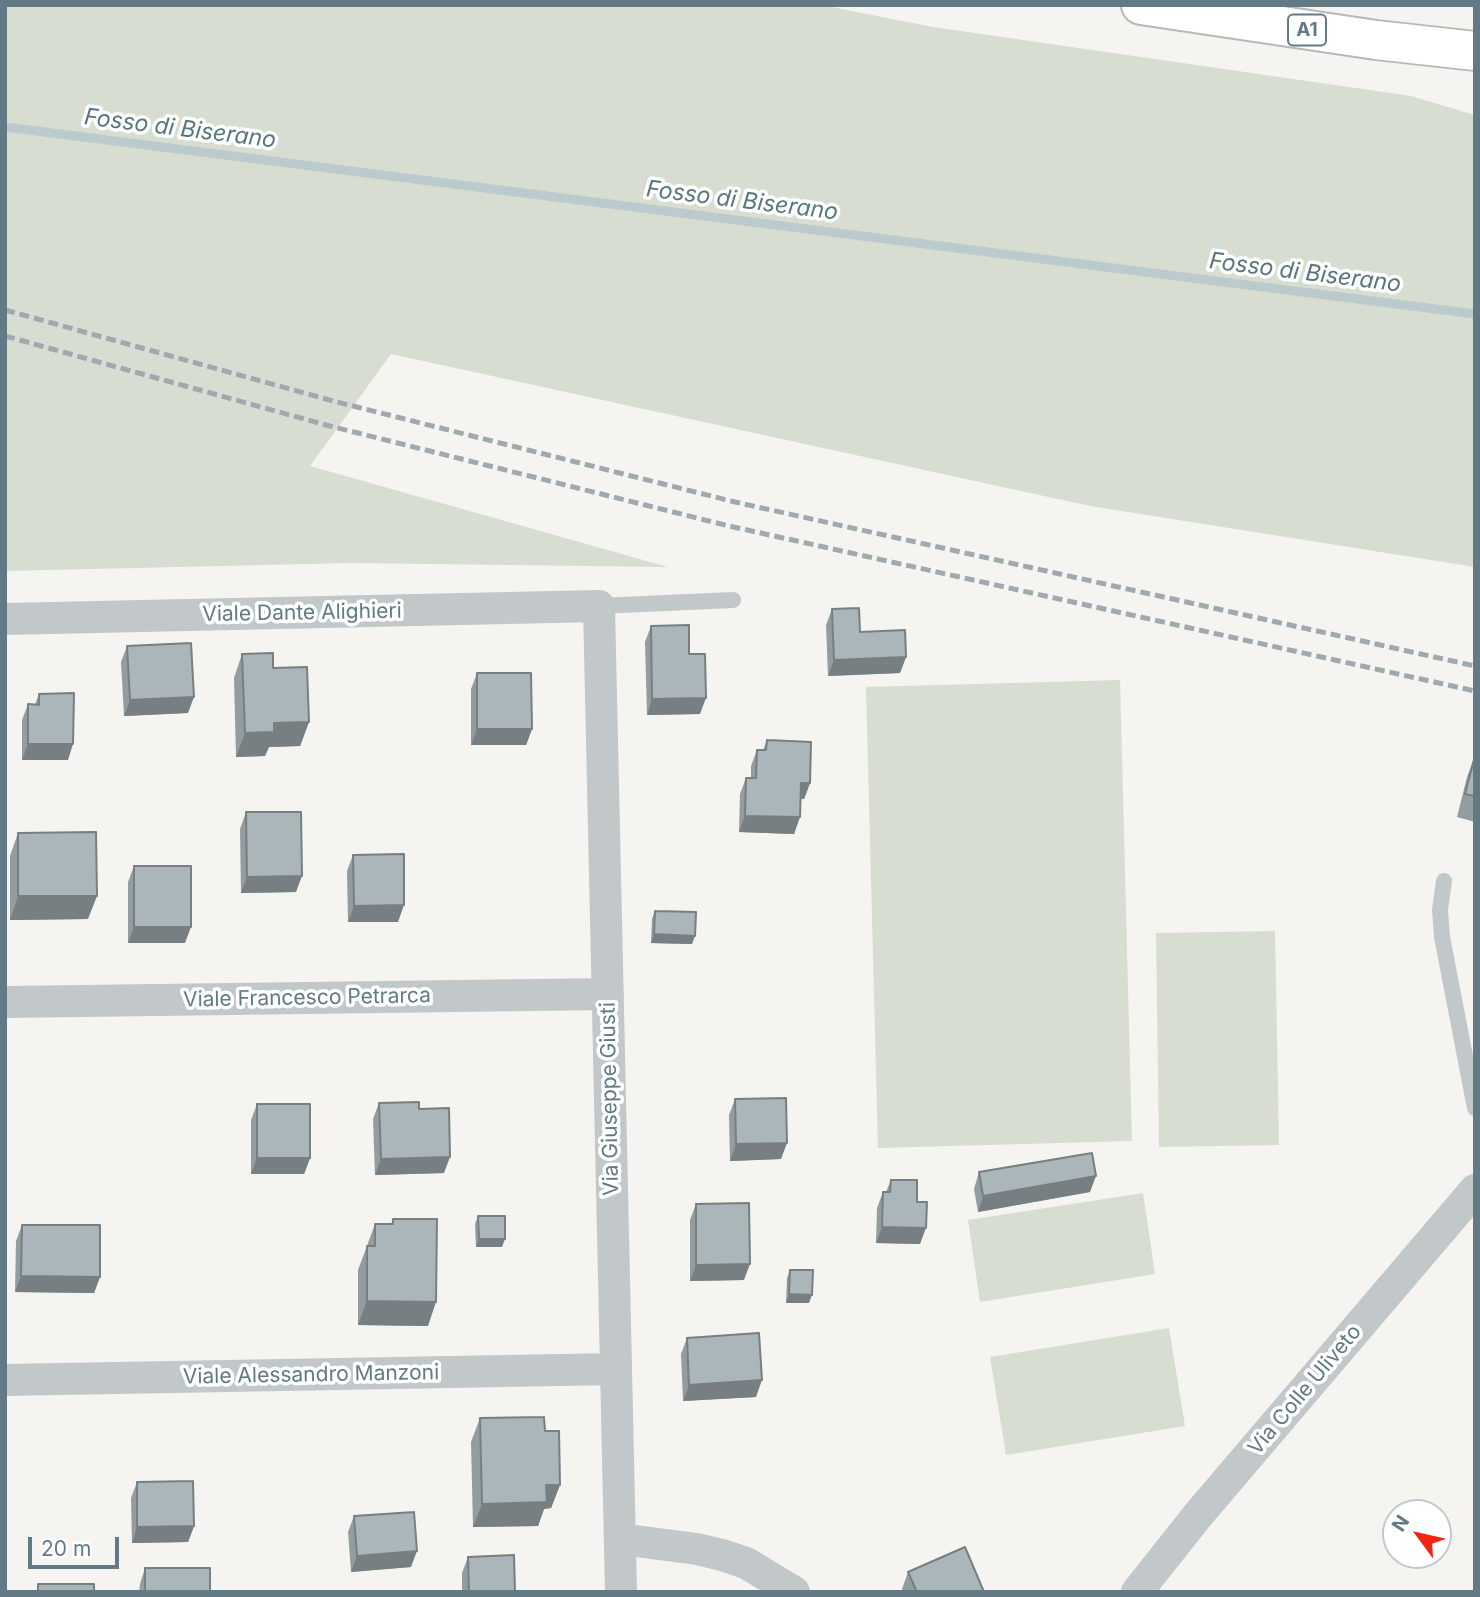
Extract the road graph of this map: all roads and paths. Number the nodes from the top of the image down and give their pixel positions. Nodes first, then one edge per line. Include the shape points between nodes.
1 (1141, 5) edge
2 (1475, 51) edge
3 (733, 600) dead end
4 (599, 606) junction
5 (5, 619) edge
6 (1444, 881) dead end
7 (608, 994) junction
8 (5, 1002) edge
9 (1475, 1108) edge
10 (1475, 1190) edge
11 (616, 1369) junction
12 (5, 1380) edge
13 (620, 1539) junction
14 (621, 1592) edge
15 (794, 1592) edge
16 (1137, 1592) edge

1 - 2 highway, A1
3 - 4 lane
4 - 5 street, Viale Dante Alighieri
4 - 7 street, Via Giuseppe Giusti
6 - 9 lane via 1442,937
7 - 8 street, Viale Francesco Petrarca
7 - 11 street, Via Giuseppe Giusti
10 - 16 street, Via Colle Uliveto
11 - 12 street, Viale Alessandro Manzoni
11 - 13 street, Via Giuseppe Giusti
13 - 14 street, Via Giuseppe Giusti
13 - 15 street via 722,1555 746,1563

